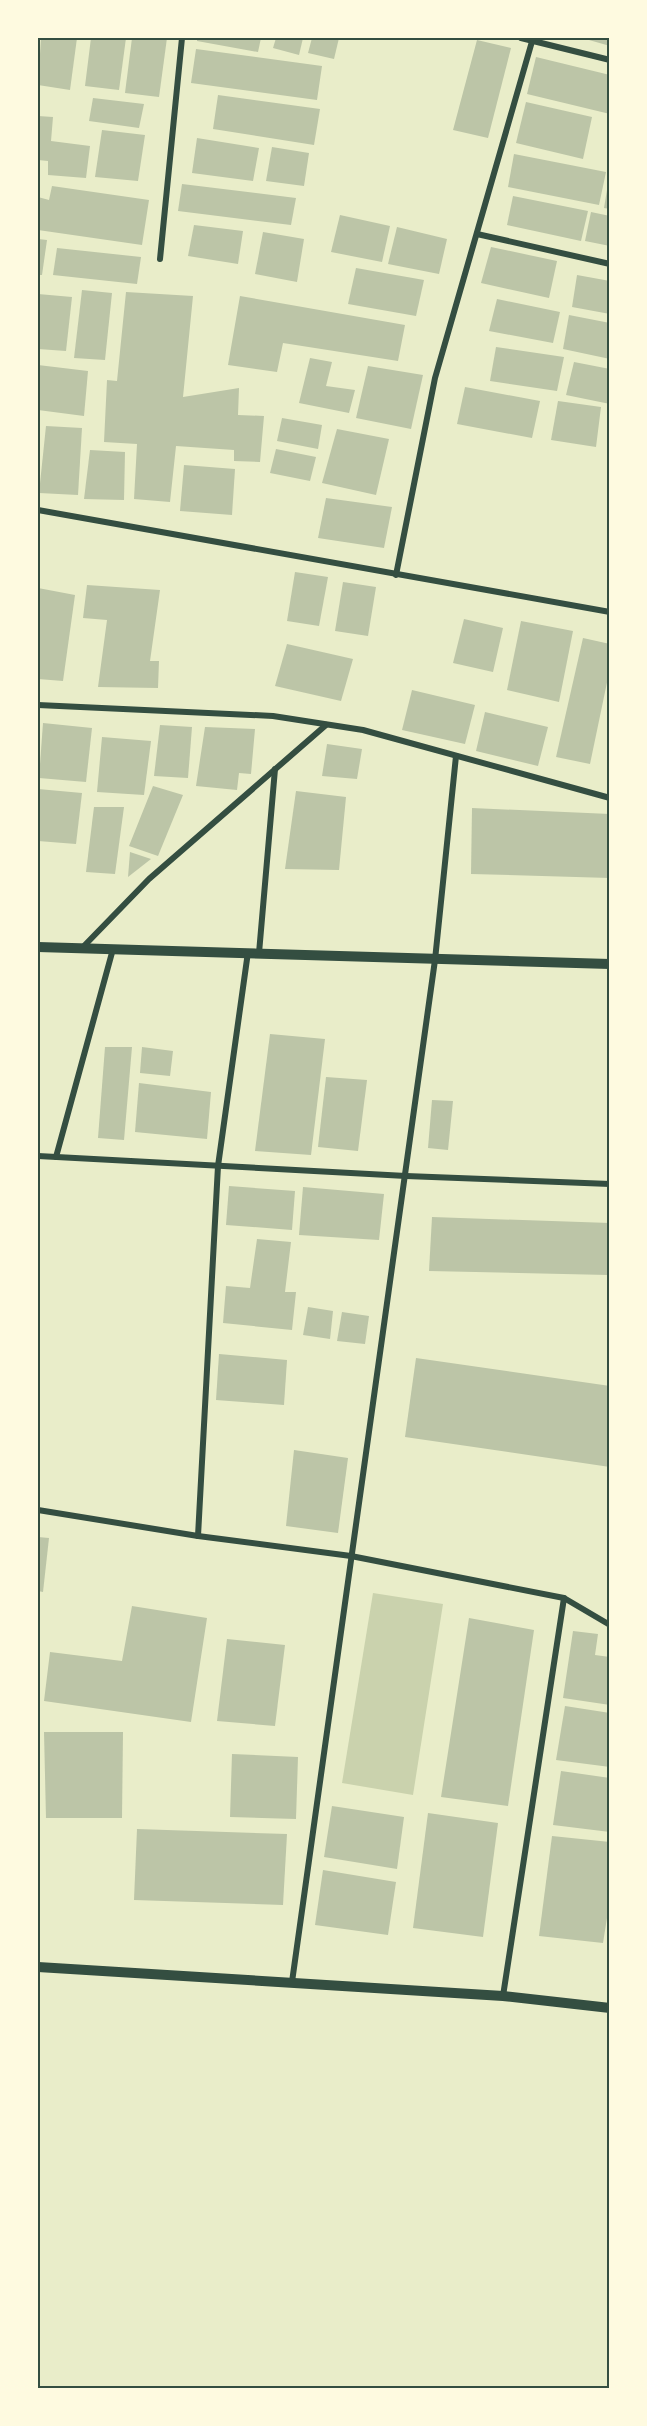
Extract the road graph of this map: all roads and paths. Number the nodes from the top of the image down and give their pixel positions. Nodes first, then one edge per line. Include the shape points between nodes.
1 (182, 38) edge
2 (521, 38) edge
3 (533, 39) edge
4 (609, 60) edge
5 (477, 234) junction
6 (160, 259) dead end
7 (609, 264) edge
8 (38, 510) edge
9 (396, 575) junction
10 (609, 612) edge
11 (38, 705) edge
12 (326, 724) junction
13 (456, 756) junction
14 (275, 769) junction
15 (609, 798) edge
16 (38, 947) edge
17 (83, 947) junction
18 (113, 948) junction
19 (254, 952) junction
20 (435, 960) junction
21 (609, 964) edge
22 (38, 1156) edge
23 (56, 1157) junction
24 (218, 1166) junction
25 (406, 1176) junction
26 (609, 1184) edge
27 (38, 1510) edge
28 (198, 1536) junction
29 (351, 1556) junction
30 (564, 1598) junction
31 (609, 1625) edge
32 (38, 1967) edge
33 (292, 1982) junction
34 (503, 1995) junction
35 (609, 2008) edge

1 - 6 street
2 - 3 street
3 - 4 street
3 - 5 street
5 - 7 street
5 - 9 street via 435,378
8 - 9 street
9 - 10 street
11 - 12 street via 273,716
12 - 13 street via 363,730
12 - 14 street
13 - 15 street
13 - 20 street
14 - 17 street via 149,879
14 - 19 street
16 - 17 street
17 - 18 street
18 - 19 street
18 - 23 street
19 - 20 street
19 - 24 street
20 - 21 street
20 - 25 street
22 - 23 street
23 - 24 street
24 - 25 street
24 - 28 street
25 - 26 street
25 - 29 street
27 - 28 street
28 - 29 street
29 - 30 street
29 - 33 street
30 - 31 street
30 - 34 street
32 - 33 street
33 - 34 street
34 - 35 street

